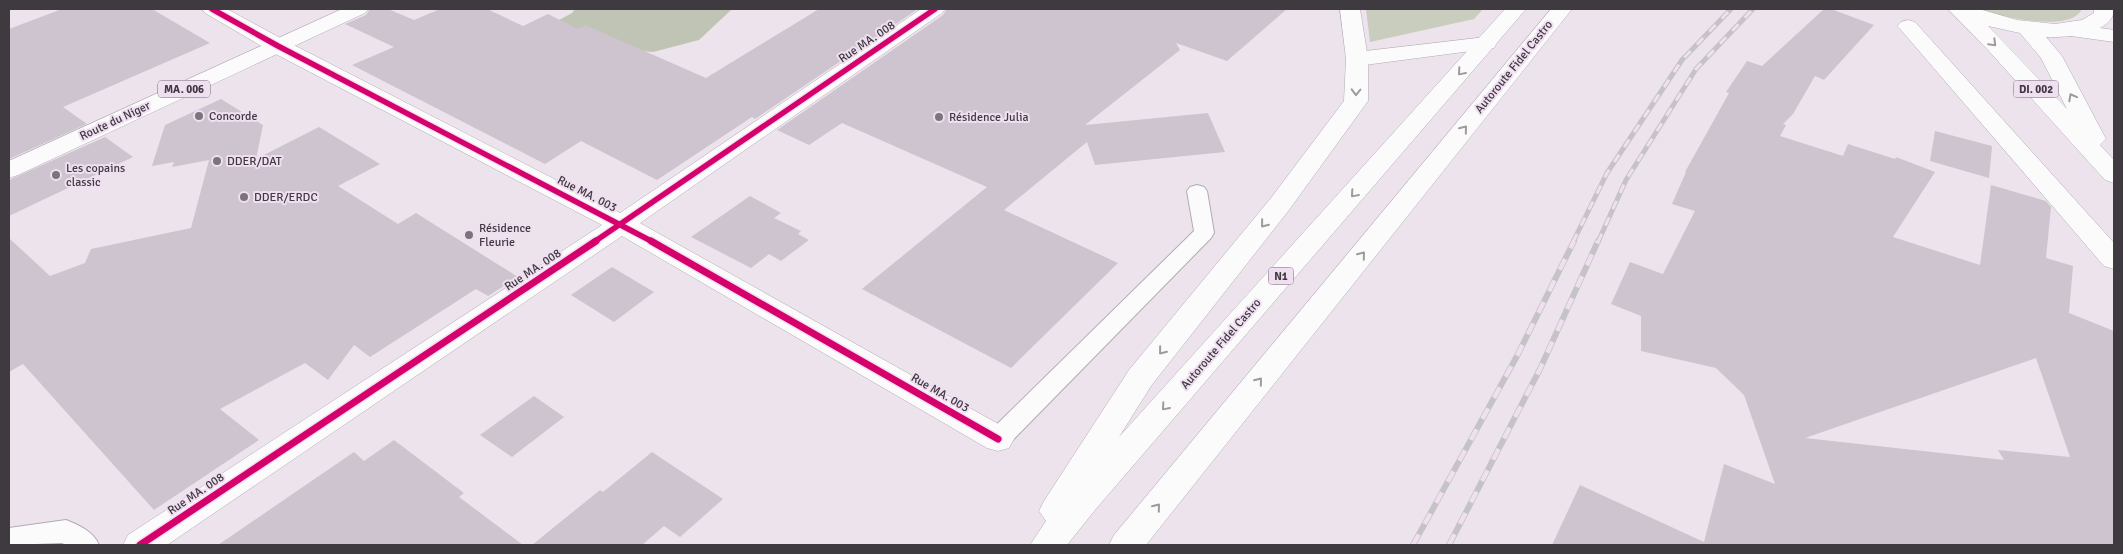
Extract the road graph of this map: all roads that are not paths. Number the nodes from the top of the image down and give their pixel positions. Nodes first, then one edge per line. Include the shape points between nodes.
1 (212, 9) edge
2 (358, 9) edge
3 (935, 9) edge
4 (1350, 9) edge
5 (1516, 9) edge
6 (1562, 9) edge
7 (1959, 9) edge
8 (2104, 9) edge
9 (1908, 26) dead end
10 (2027, 28) junction
11 (2072, 30) junction
12 (2114, 36) edge
13 (1486, 43) junction
14 (278, 46) junction
15 (1357, 59) junction
16 (9, 170) edge
17 (2113, 173) edge
18 (1197, 191) dead end
19 (621, 224) junction
20 (2114, 260) edge
21 (998, 439) joint
22 (9, 539) edge
23 (86, 545) edge
24 (140, 545) edge
25 (1034, 545) edge
26 (1047, 545) edge
27 (1126, 545) edge

1 - 14 main road, Rue MA. 003
2 - 14 main road, Route du Niger / MA. 006
3 - 19 main road, Rue MA. 008
4 - 15 main road
5 - 13 main road, Autoroute Fidel Castro / N1
27 -> 6 main road, Autoroute Fidel Castro
7 - 10 main road via 2003,24
7 -> 17 main road, DI. 002
8 - 11 main road via 2104,16 2093,25
9 - 20 main road
10 - 11 main road
17 -> 10 main road, DI. 002 via 2051,56
11 - 12 main road
13 - 15 main road
13 -> 26 main road, Autoroute Fidel Castro / N1 via 1083,500
14 - 16 main road, Route du Niger / MA. 006
14 - 19 main road, Rue MA. 003
15 -> 25 main road via 1356,101 1280,204 1140,378
18 - 21 lane via 1204,233
19 - 21 main road, Rue MA. 003
19 - 24 main road, Rue MA. 008
22 - 23 lane via 66,531

